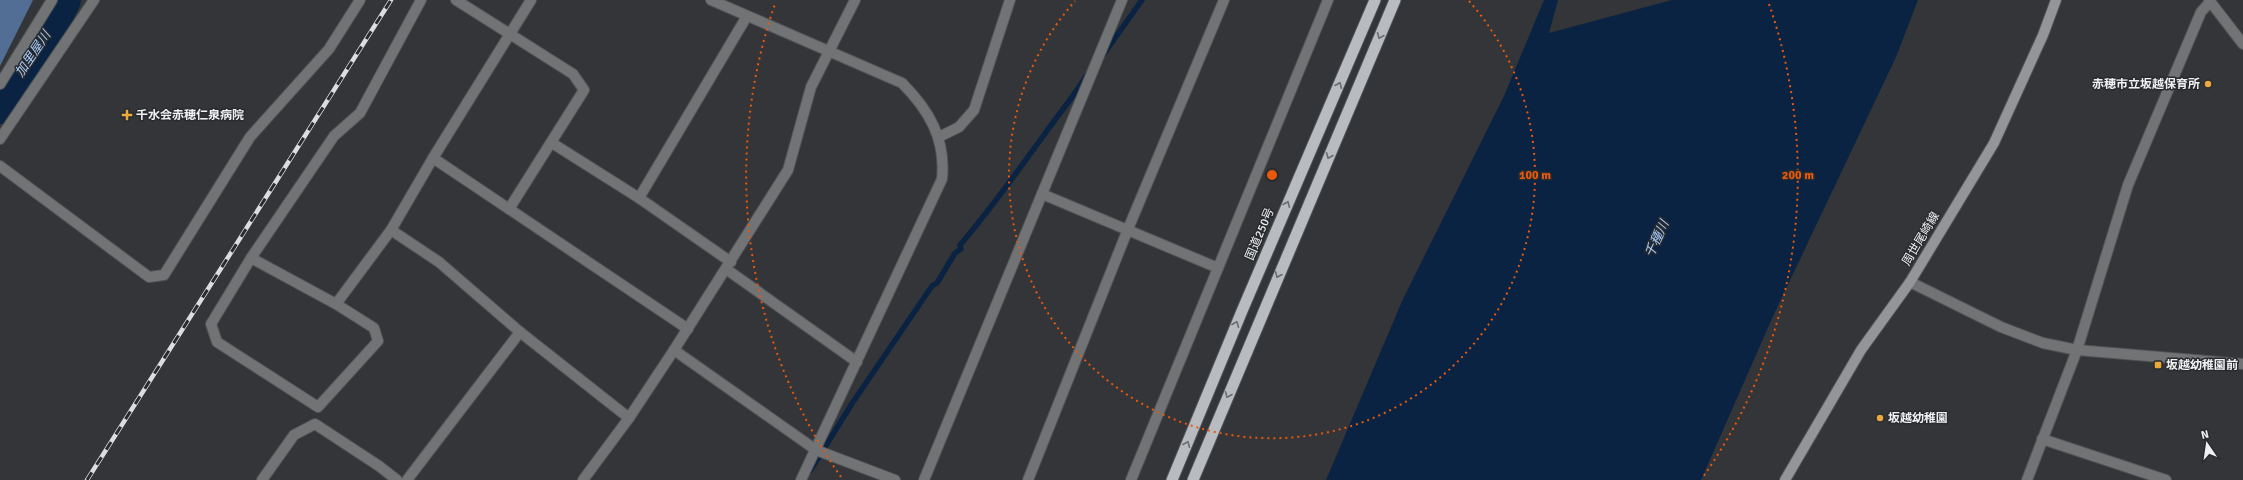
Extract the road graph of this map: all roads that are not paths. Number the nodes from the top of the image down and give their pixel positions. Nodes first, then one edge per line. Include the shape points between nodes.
1 (52, 0) edge
2 (94, 0) edge
3 (360, 0) edge
4 (421, 0) edge
5 (456, 0) edge
6 (531, 0) edge
7 (855, 0) edge
8 (1010, 0) edge
9 (1122, 0) edge
10 (1224, 0) edge
11 (1328, 0) edge
12 (1375, 0) edge
13 (1395, 0) edge
14 (2056, 0) edge
15 (717, 1) edge
16 (2210, 1) edge
17 (747, 16) junction
18 (509, 34) junction
19 (2243, 44) edge
20 (830, 52) junction
21 (0, 84) edge
22 (939, 137) junction
23 (0, 139) edge
24 (552, 143) junction
25 (433, 158) junction
26 (0, 166) edge
27 (1042, 194) junction
28 (638, 198) junction
29 (509, 209) junction
30 (1128, 229) junction
31 (391, 230) junction
32 (251, 258) junction
33 (728, 266) junction
34 (1218, 268) junction
35 (1910, 282) junction
36 (336, 304) junction
37 (688, 329) junction
38 (520, 332) junction
39 (674, 350) junction
40 (2077, 350) junction
41 (857, 362) junction
42 (2243, 364) edge
43 (318, 407) junction
44 (629, 418) junction
45 (315, 424) junction
46 (2042, 439) junction
47 (816, 450) junction
48 (262, 480) edge
49 (397, 480) edge
50 (407, 480) edge
51 (583, 480) edge
52 (801, 480) edge
53 (895, 480) edge
54 (924, 480) edge
55 (1028, 480) edge
56 (1131, 480) edge
57 (1172, 480) edge
58 (1193, 480) edge
59 (1785, 480) edge
60 (2027, 480) edge
61 (2166, 480) edge

1 - 21 street
2 - 23 street
3 - 26 street via 329,49 250,137 164,275 149,277
4 - 32 street via 360,113 334,136
5 - 18 street
6 - 18 street
7 - 20 street
8 - 22 street via 974,110 959,127
9 - 27 street
10 - 30 street
11 - 34 street
57 -> 12 highway, 国道250号
13 -> 58 highway
14 - 35 main road, 周世尾崎線 via 2043,35 1994,142
15 - 17 street
16 - 19 street
16 - 40 street via 2201,12 2128,185
17 - 20 street
17 - 28 street
18 - 24 street via 573,74 584,90
18 - 25 street
20 - 22 street via 902,83 921,102
20 - 33 street via 811,87 788,170
22 - 41 street via 944,161 942,179
24 - 28 street
24 - 29 street
25 - 29 street
25 - 31 street
27 - 30 street
27 - 54 street
28 - 33 street
29 - 37 street
30 - 34 street
30 - 55 street
31 - 36 street
31 - 38 street via 439,262
32 - 36 street
32 - 43 street via 210,324 217,342
33 - 37 street
33 - 41 street
34 - 56 street
35 - 40 street via 2002,328 2044,343
35 - 59 main road, 周世尾崎線 via 1861,350
36 - 43 street via 374,328 378,341
37 - 39 street
38 - 44 street
38 - 50 street
39 - 44 street
39 - 47 street
40 - 42 street
40 - 46 street
41 - 47 street
43 - 45 street
44 - 51 street
45 - 48 street via 294,435
45 - 49 street
46 - 60 street
46 - 61 street
47 - 52 street
47 - 53 street

